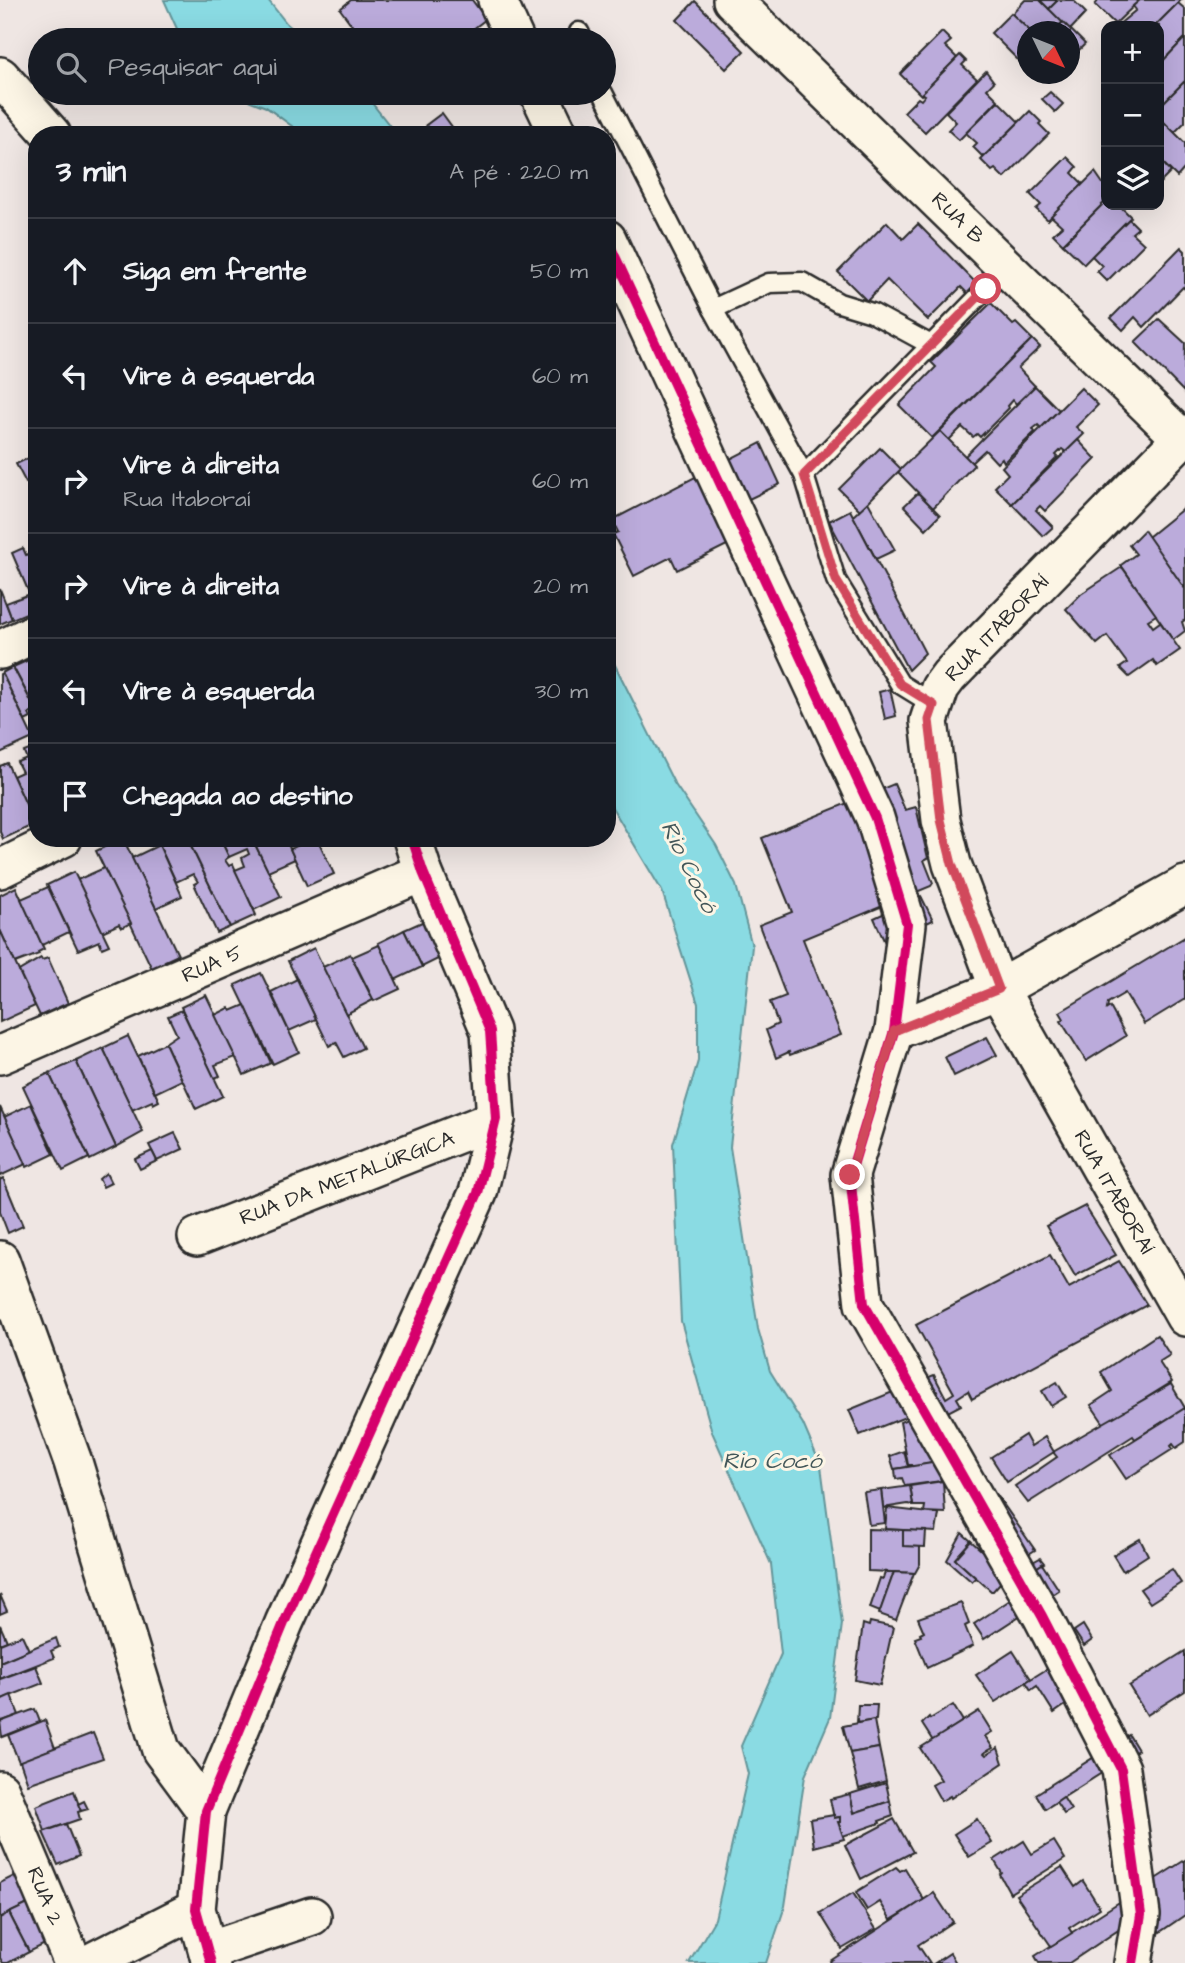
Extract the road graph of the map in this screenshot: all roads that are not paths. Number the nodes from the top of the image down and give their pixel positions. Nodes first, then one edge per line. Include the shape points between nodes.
1 (496, 0) edge
2 (732, 0) edge
3 (509, 28) edge
4 (0, 76) edge
5 (545, 105) edge
6 (609, 105) edge
7 (44, 126) edge
8 (555, 126) edge
9 (616, 259) edge
10 (1006, 266) junction
11 (713, 309) junction
12 (932, 345) junction
13 (1183, 437) edge
14 (804, 475) junction
15 (28, 636) edge
16 (0, 649) edge
17 (934, 705) junction
18 (45, 847) edge
19 (418, 855) edge
20 (0, 869) edge
21 (1185, 885) edge
22 (999, 989) junction
23 (894, 1031) junction
24 (0, 1055) edge
25 (496, 1119) junction
26 (197, 1237) dead end
27 (0, 1260) edge
28 (1185, 1317) edge
29 (0, 1790) edge
30 (206, 1811) junction
31 (196, 1909) junction
32 (312, 1916) dead end
33 (210, 1959) edge
34 (74, 1963) edge
35 (90, 1963) edge
36 (1133, 1963) edge

1 - 3 street
2 - 10 street, RUA B
4 - 7 street
5 - 8 street
6 - 11 lane
9 - 23 street via 875,818 907,925
10 - 12 lane
10 - 13 street, RUA B
11 - 12 lane via 769,283 802,282
11 - 14 lane
12 - 14 lane
13 - 17 street, RUA ITABORAÍ via 949,676
14 - 17 lane via 836,580 900,684
15 - 16 street
17 - 22 street, RUA ITABORAÍ via 929,720 941,820 952,864
18 - 20 street
19 - 24 street, RUA 5
19 - 25 street via 490,1031
21 - 22 street
22 - 23 street
22 - 28 street, RUA ITABORAÍ
23 - 36 street via 850,1175 864,1304 1042,1616 1121,1769 1141,1915
25 - 26 street, RUA DA METALÚRGICA
25 - 30 street via 478,1194 284,1623
27 - 30 street via 73,1462 162,1750
29 - 34 street, RUA 2
30 - 31 street
31 - 33 street
31 - 35 street
32 - 33 street via 223,1946

